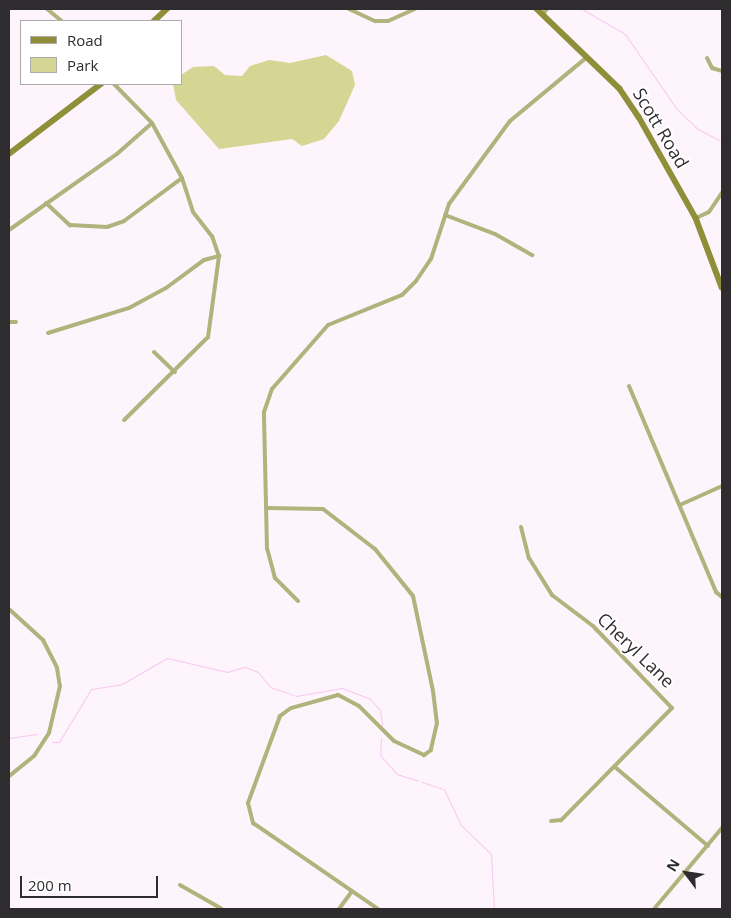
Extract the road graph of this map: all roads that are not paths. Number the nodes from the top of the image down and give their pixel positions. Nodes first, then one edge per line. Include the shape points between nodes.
1 (47, 9) edge
2 (167, 9) edge
3 (349, 9) edge
4 (415, 9) edge
5 (537, 9) edge
6 (545, 11) edge
7 (61, 20) edge
8 (155, 20) edge
9 (587, 57) junction
10 (707, 58) dead end
11 (722, 71) edge
12 (100, 85) edge
13 (115, 85) edge
14 (152, 123) junction
15 (9, 154) edge
16 (182, 178) junction
17 (722, 193) edge
18 (46, 203) junction
19 (445, 215) junction
20 (696, 218) junction
21 (9, 230) edge
22 (532, 255) dead end
23 (219, 256) junction
24 (722, 287) edge
25 (9, 322) edge
26 (16, 322) dead end
27 (48, 333) dead end
28 (154, 352) dead end
29 (175, 372) junction
30 (629, 386) dead end
31 (124, 420) dead end
32 (722, 486) edge
33 (682, 504) junction
34 (268, 508) junction
35 (521, 527) dead end
36 (722, 597) edge
37 (298, 601) dead end
38 (9, 609) edge
39 (615, 767) junction
40 (9, 776) edge
41 (551, 821) dead end
42 (722, 828) edge
43 (708, 846) junction
44 (180, 885) dead end
45 (352, 891) junction
46 (222, 909) edge
47 (340, 909) edge
48 (378, 909) edge
49 (654, 909) edge

1 - 7 street
2 - 8 main road
3 - 4 street via 375,21 388,21
5 - 6 main road, Scott Road
6 - 9 main road, Scott Road
9 - 19 street via 510,121
9 - 20 main road, Scott Road via 624,96
10 - 11 street via 712,68
12 - 15 main road
13 - 14 street
14 - 16 street
14 - 18 street
16 - 18 street via 124,221 107,227 70,224
16 - 23 street via 193,212 212,236
17 - 20 street via 709,212
18 - 21 street
19 - 22 street via 495,234
19 - 34 street via 430,259 416,281 402,295 328,325 272,389 264,412
20 - 24 main road, Scott Road
23 - 27 street via 204,260 166,288 129,308
23 - 29 street via 208,337
25 - 26 street
28 - 29 street
29 - 31 street
30 - 33 street
32 - 33 street
33 - 36 street via 716,592
34 - 37 street via 269,565 283,588
34 - 45 street via 322,509 375,549 413,596 437,723 436,743 424,755 385,735 359,706 338,695 291,708 280,716 247,813 252,823
35 - 39 street, Cheryl Lane via 529,558 552,595 593,626 670,702 672,708
38 - 40 street via 43,640 58,668 60,686 57,711 45,739
39 - 41 street, Cheryl Lane via 561,820
39 - 43 street
42 - 43 street
43 - 49 street
44 - 46 street
45 - 47 street
45 - 48 street

